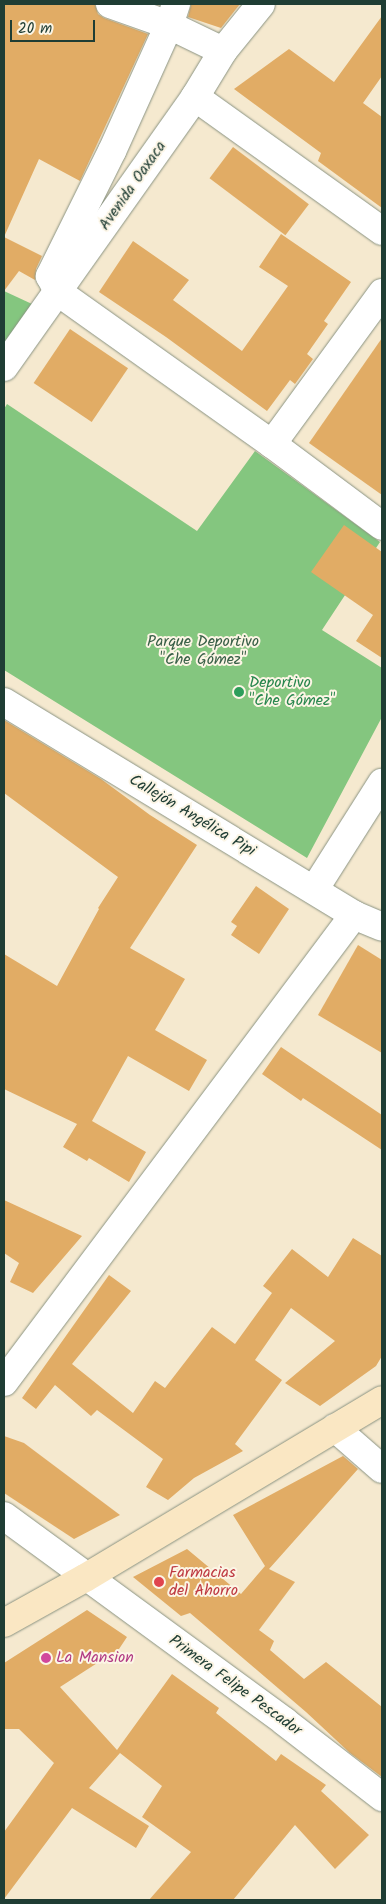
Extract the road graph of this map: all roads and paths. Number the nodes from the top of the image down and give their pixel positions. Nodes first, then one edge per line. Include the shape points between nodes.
1 (110, 4) edge
2 (261, 4) edge
3 (173, 14) edge
4 (223, 51) junction
5 (195, 97) junction
6 (382, 230) edge
7 (58, 292) junction
8 (382, 293) edge
9 (4, 367) edge
10 (272, 444) junction
11 (382, 526) edge
12 (4, 702) edge
13 (382, 783) edge
14 (314, 890) junction
15 (354, 915) junction
16 (382, 927) edge
17 (4, 1382) edge
18 (382, 1400) edge
19 (335, 1428) junction
20 (382, 1469) edge
21 (4, 1516) edge
22 (85, 1578) junction
23 (4, 1623) edge
24 (382, 1797) edge

1 - 3 street
2 - 4 street, Avenida Oaxaca
3 - 4 street
3 - 7 street via 112,151 50,276
4 - 5 street, Avenida Oaxaca
5 - 6 street
5 - 7 street, Avenida Oaxaca
7 - 9 street, Avenida Oaxaca
7 - 10 street
8 - 10 street
10 - 11 street
12 - 14 street, Callejón Angélica Pipi
13 - 14 street
14 - 15 street, Callejón Angélica Pipi
15 - 16 street, Callejón Angélica Pipi
15 - 17 street
18 - 19 street
19 - 20 street
19 - 22 street
21 - 22 street, Primera Felipe Pescador
22 - 23 street
22 - 24 street, Primera Felipe Pescador via 285,1722

